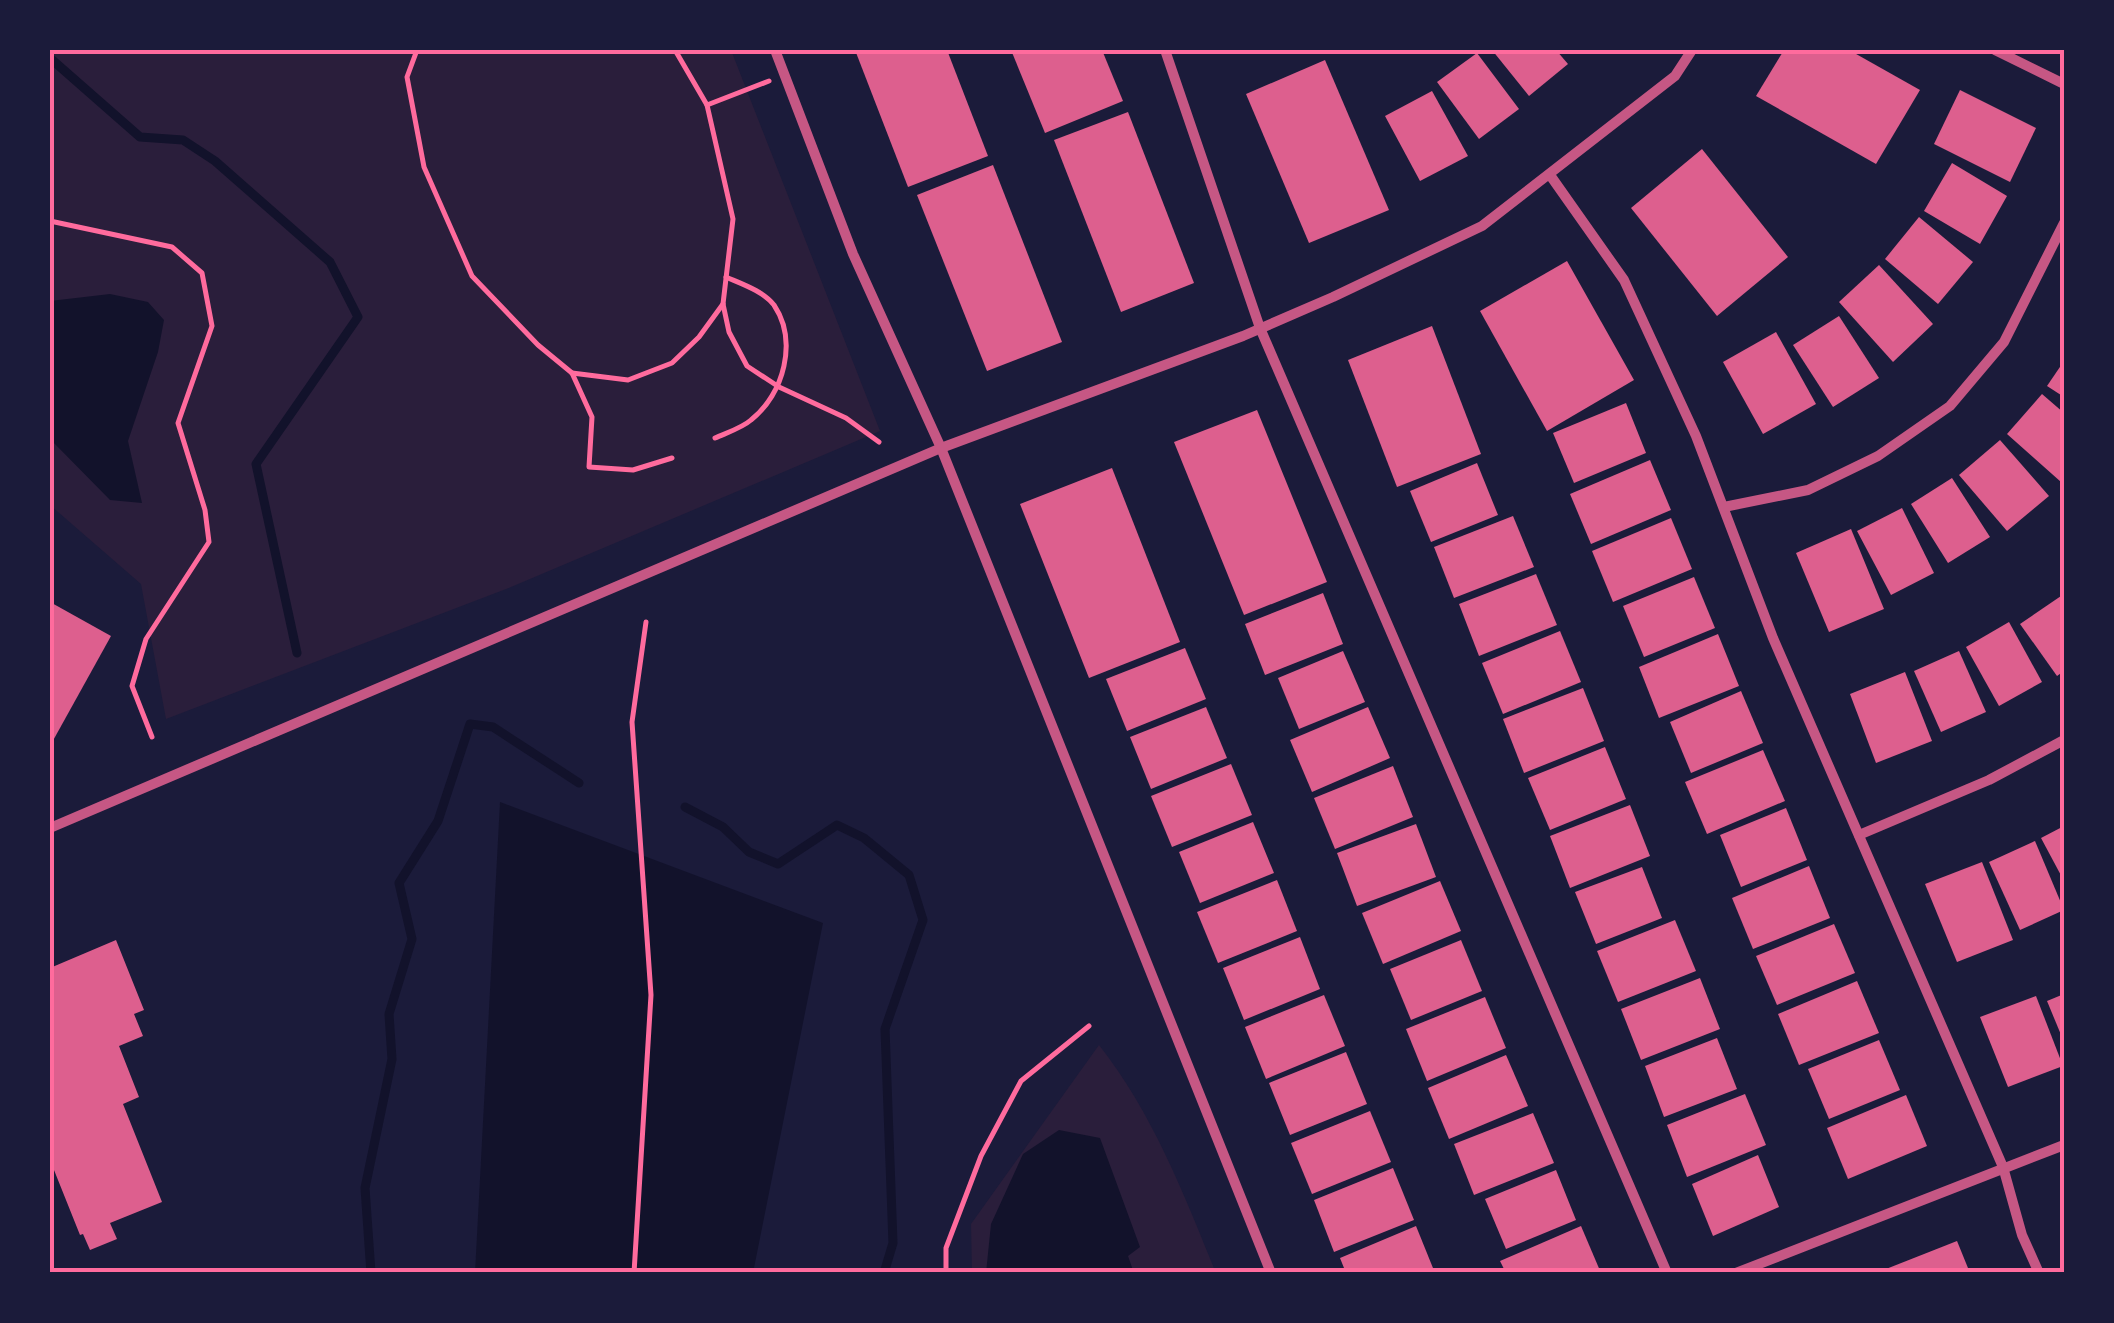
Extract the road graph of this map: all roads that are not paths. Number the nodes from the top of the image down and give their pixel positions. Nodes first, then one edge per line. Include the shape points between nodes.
1 (774, 50) edge
2 (1165, 50) edge
3 (1692, 50) edge
4 (1996, 50) edge
5 (2064, 84) edge
6 (1550, 175) junction
7 (2064, 224) edge
8 (1260, 328) junction
9 (941, 448) junction
10 (1724, 507) junction
11 (2064, 740) edge
12 (50, 828) edge
13 (1859, 835) junction
14 (2064, 1146) edge
15 (2004, 1167) junction
16 (1271, 1273) edge
17 (1667, 1273) edge
18 (1736, 1273) edge
19 (2039, 1273) edge

1 - 9 street via 852,254
2 - 8 street
3 - 6 street via 1675,76
4 - 5 street
6 - 8 street via 1482,226
6 - 10 street via 1624,280
7 - 10 street via 2004,342 1950,406 1878,456 1808,490
8 - 9 street
8 - 17 street
9 - 12 street
9 - 16 street
10 - 13 street
11 - 13 street
13 - 15 street
14 - 15 street
15 - 18 street
15 - 19 street

